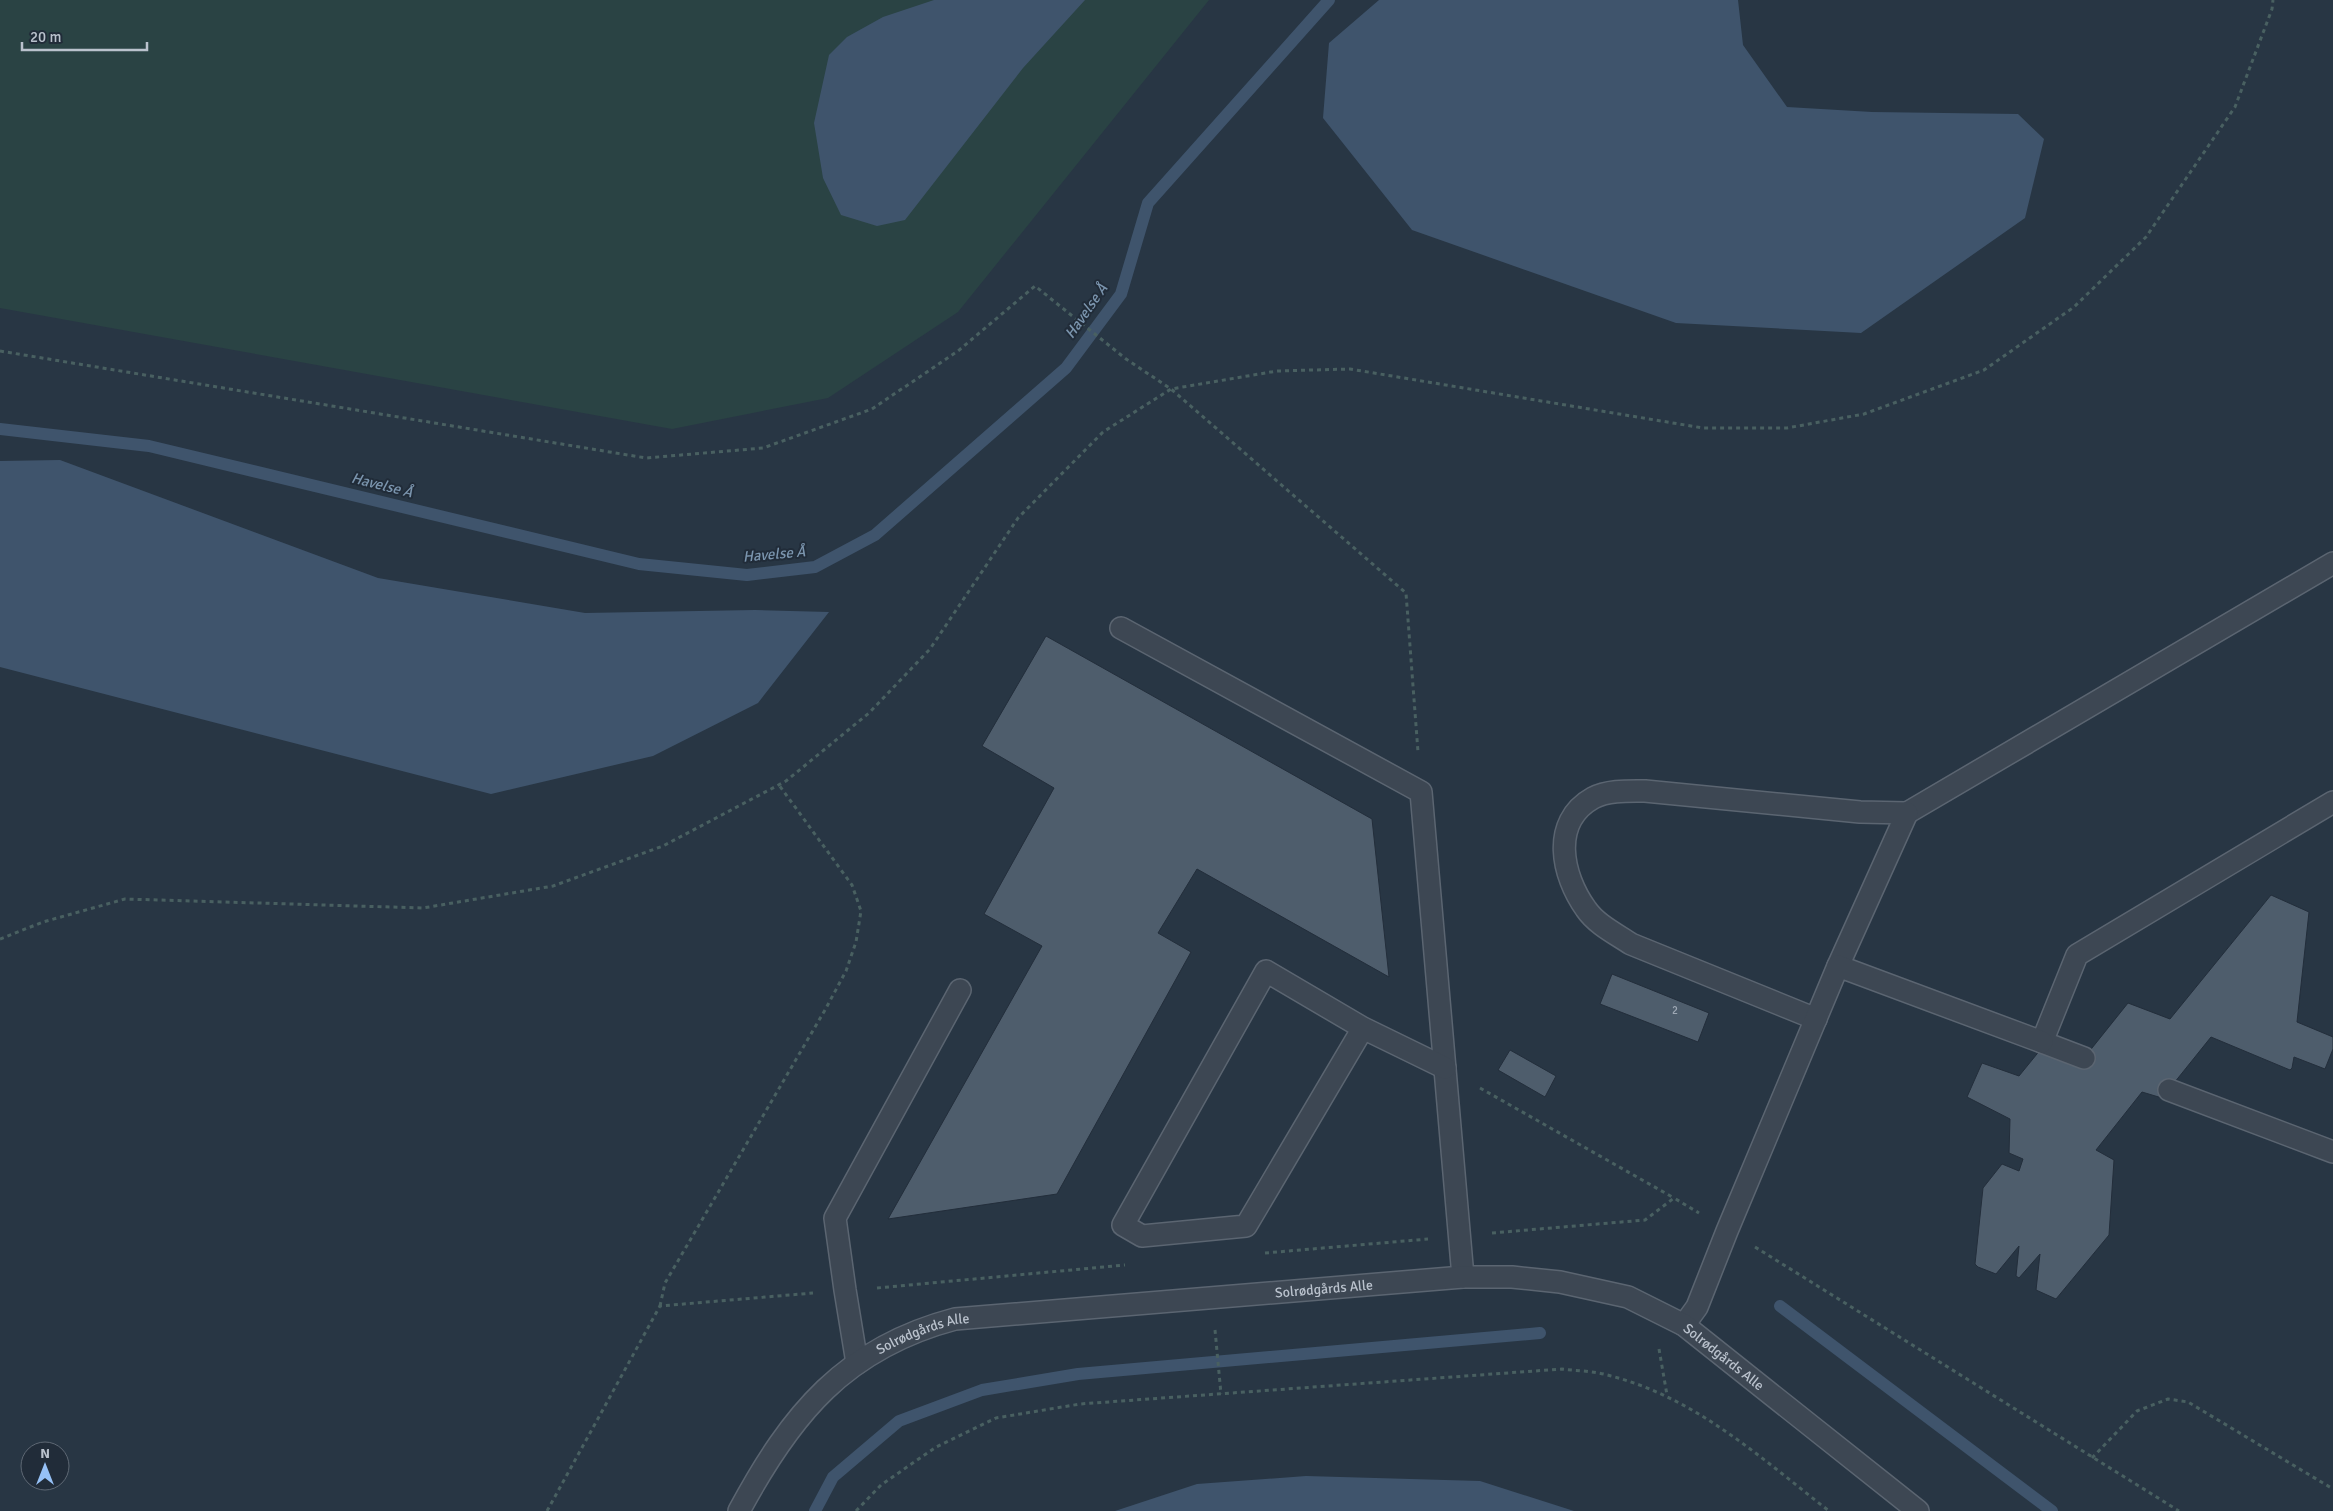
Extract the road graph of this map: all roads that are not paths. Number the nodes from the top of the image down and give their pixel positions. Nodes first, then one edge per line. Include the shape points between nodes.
1 (2333, 563) edge
2 (1120, 628) dead end
3 (2333, 802) edge
4 (1907, 813) junction
5 (1838, 966) junction
6 (960, 990) dead end
7 (1816, 1019) junction
8 (1363, 1028) junction
9 (2042, 1042) junction
10 (2084, 1058) dead end
11 (1445, 1068) junction
12 (2169, 1090) dead end
13 (2333, 1152) edge
14 (1463, 1277) junction
15 (1684, 1325) junction
16 (858, 1363) junction
17 (739, 1511) edge
18 (1918, 1511) edge

1 - 4 lane
2 - 11 lane via 1421,792
3 - 9 lane via 2077,955
4 - 5 lane
4 - 7 lane via 1860,812 1645,791 1594,797 1580,807 1570,824 1563,845 1565,867 1586,910 1608,929 1631,944
5 - 7 lane
5 - 9 lane
6 - 16 lane via 835,1218
7 - 15 lane via 1697,1307
8 - 8 lane via 1246,1226 1142,1236 1123,1225 1266,971
8 - 11 lane
9 - 10 lane
11 - 14 lane
12 - 13 lane
14 - 15 lane, Solrødgårds Alle via 1512,1276 1594,1288 1628,1297
14 - 16 lane, Solrødgårds Alle via 956,1319 922,1328
15 - 18 lane, Solrødgårds Alle
16 - 17 lane, Solrødgårds Alle via 807,1406 782,1438

